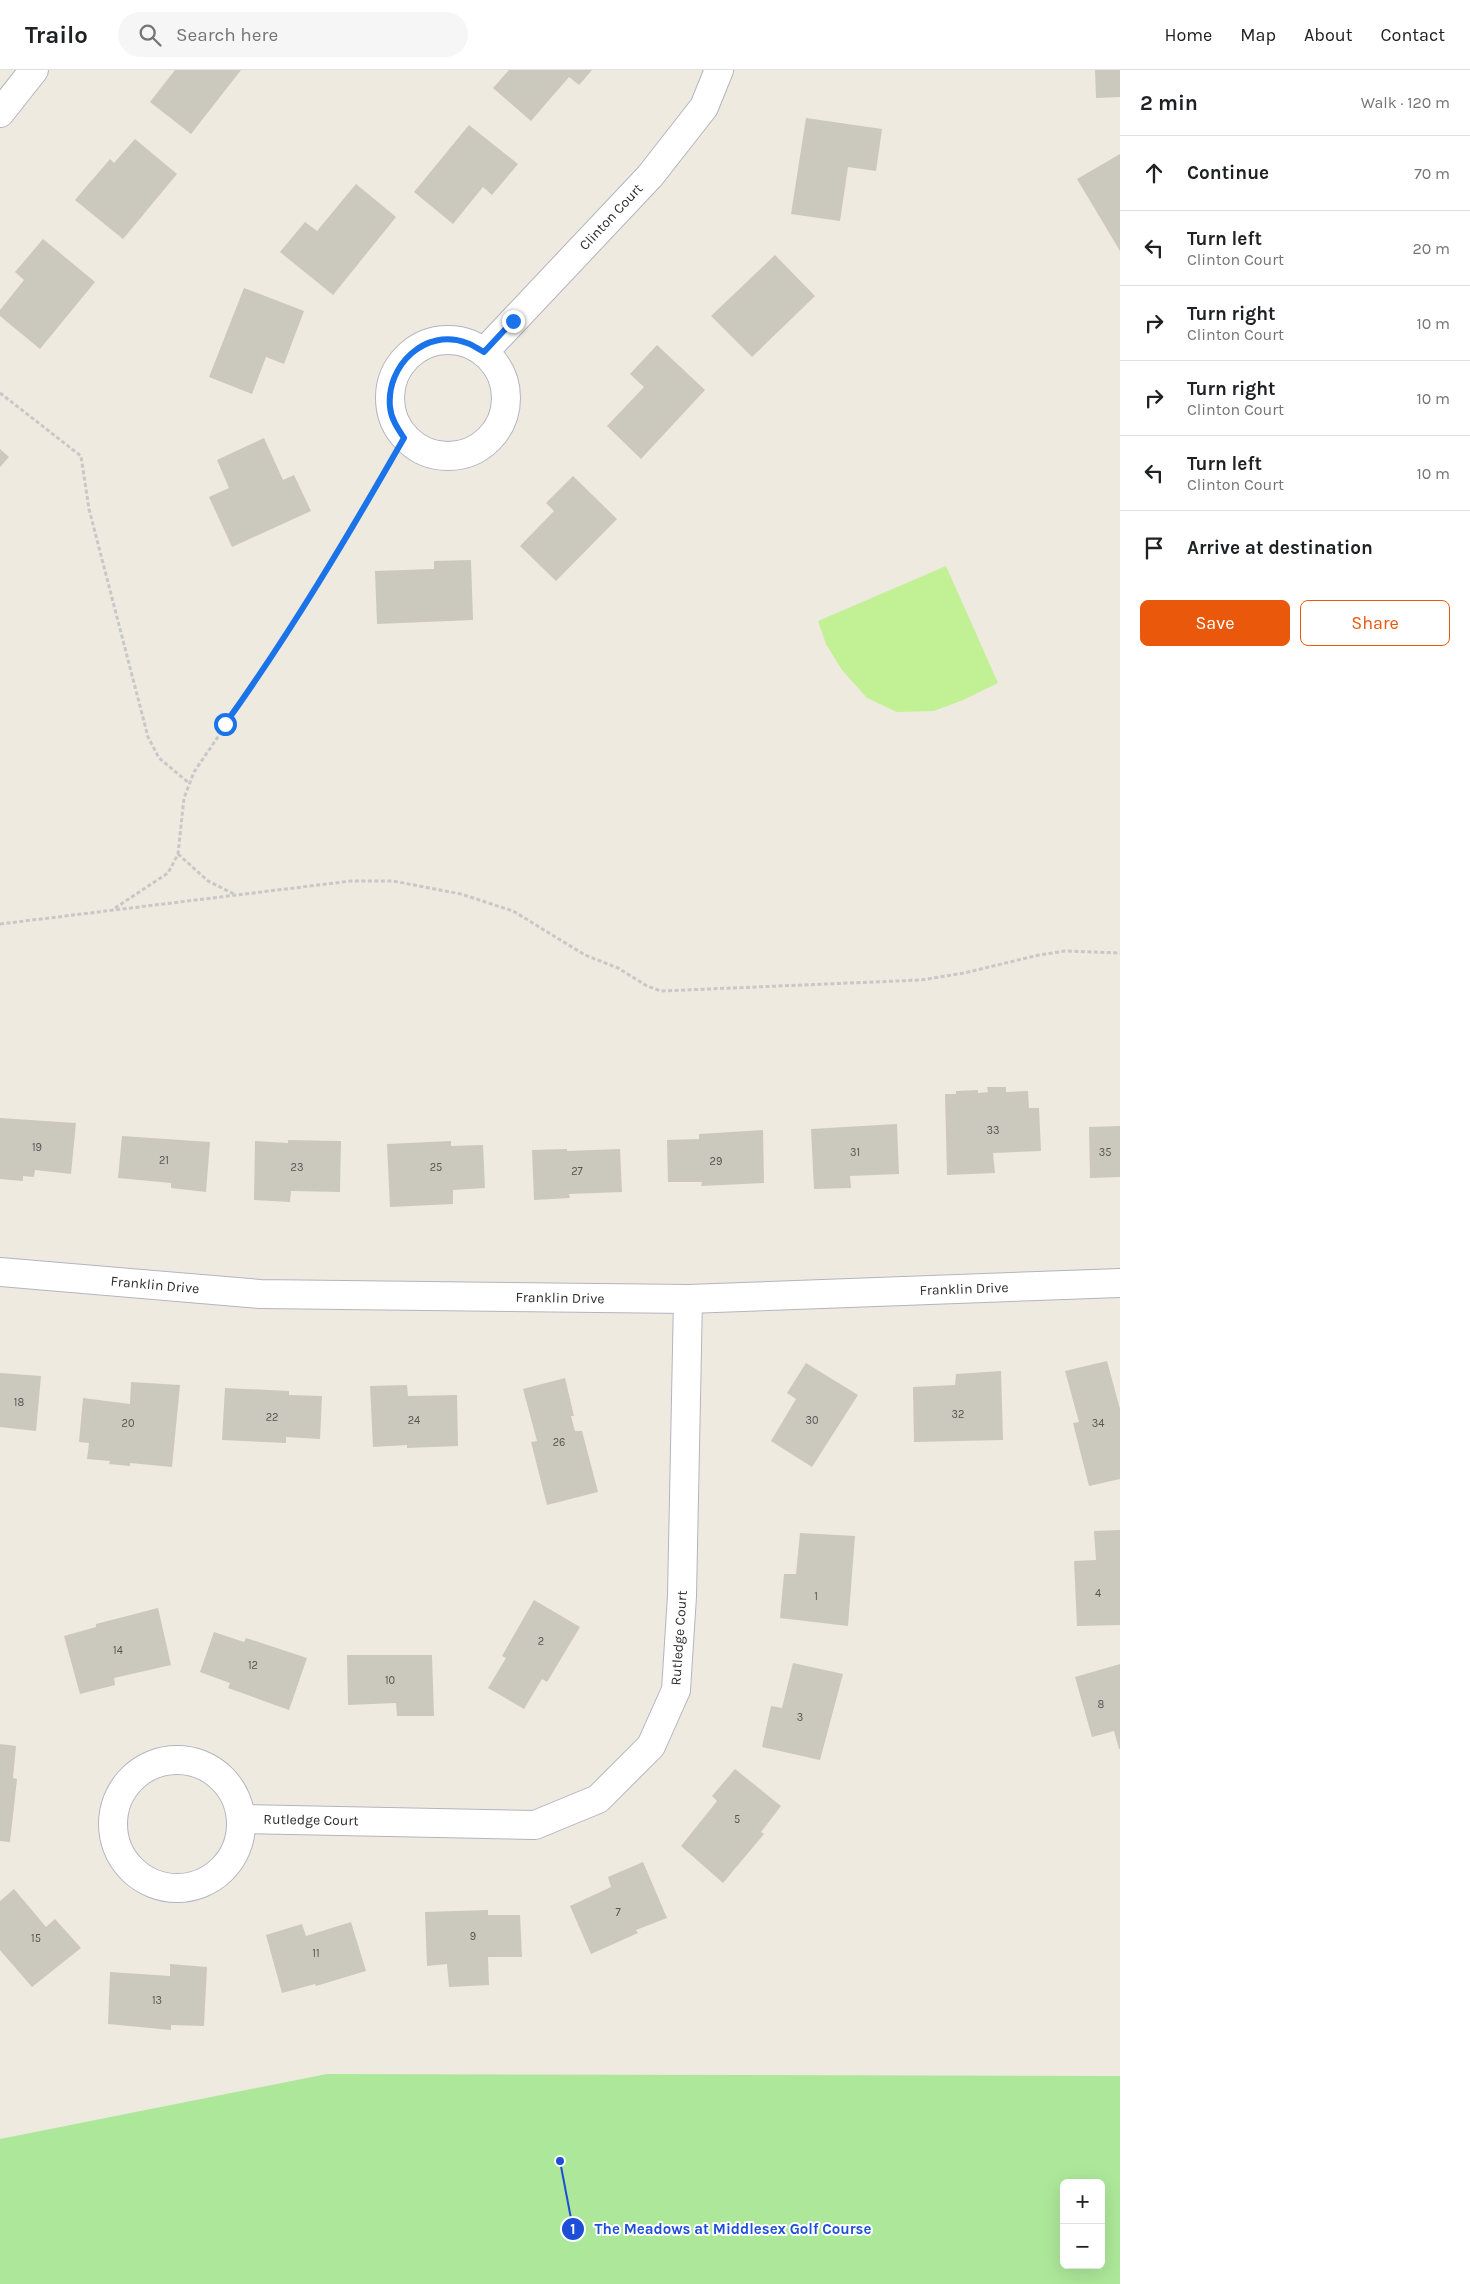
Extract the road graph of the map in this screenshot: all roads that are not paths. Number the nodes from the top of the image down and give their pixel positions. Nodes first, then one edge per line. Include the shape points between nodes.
1 (34, 70) edge
2 (719, 70) edge
3 (0, 113) edge
4 (484, 352) junction
5 (0, 1272) edge
6 (1120, 1283) edge
7 (688, 1299) junction
8 (241, 1819) junction

1 - 3 street
2 - 4 street, Clinton Court via 704,107 650,176
4 - 4 street via 497,366 506,391 503,418 489,440 457,456 439,456 423,452 404,438 390,408 390,385 400,364 428,343 447,340 466,342
5 - 7 street, Franklin Drive via 260,1294
6 - 7 street, Franklin Drive
7 - 8 street, Rutledge Court via 682,1596 676,1690 651,1746 598,1799 535,1825
8 - 8 street via 237,1800 213,1770 196,1762 177,1759 149,1766 126,1783 117,1800 114,1838 121,1856 133,1871 149,1882 167,1888 187,1887 205,1882 221,1871 233,1856 240,1838

